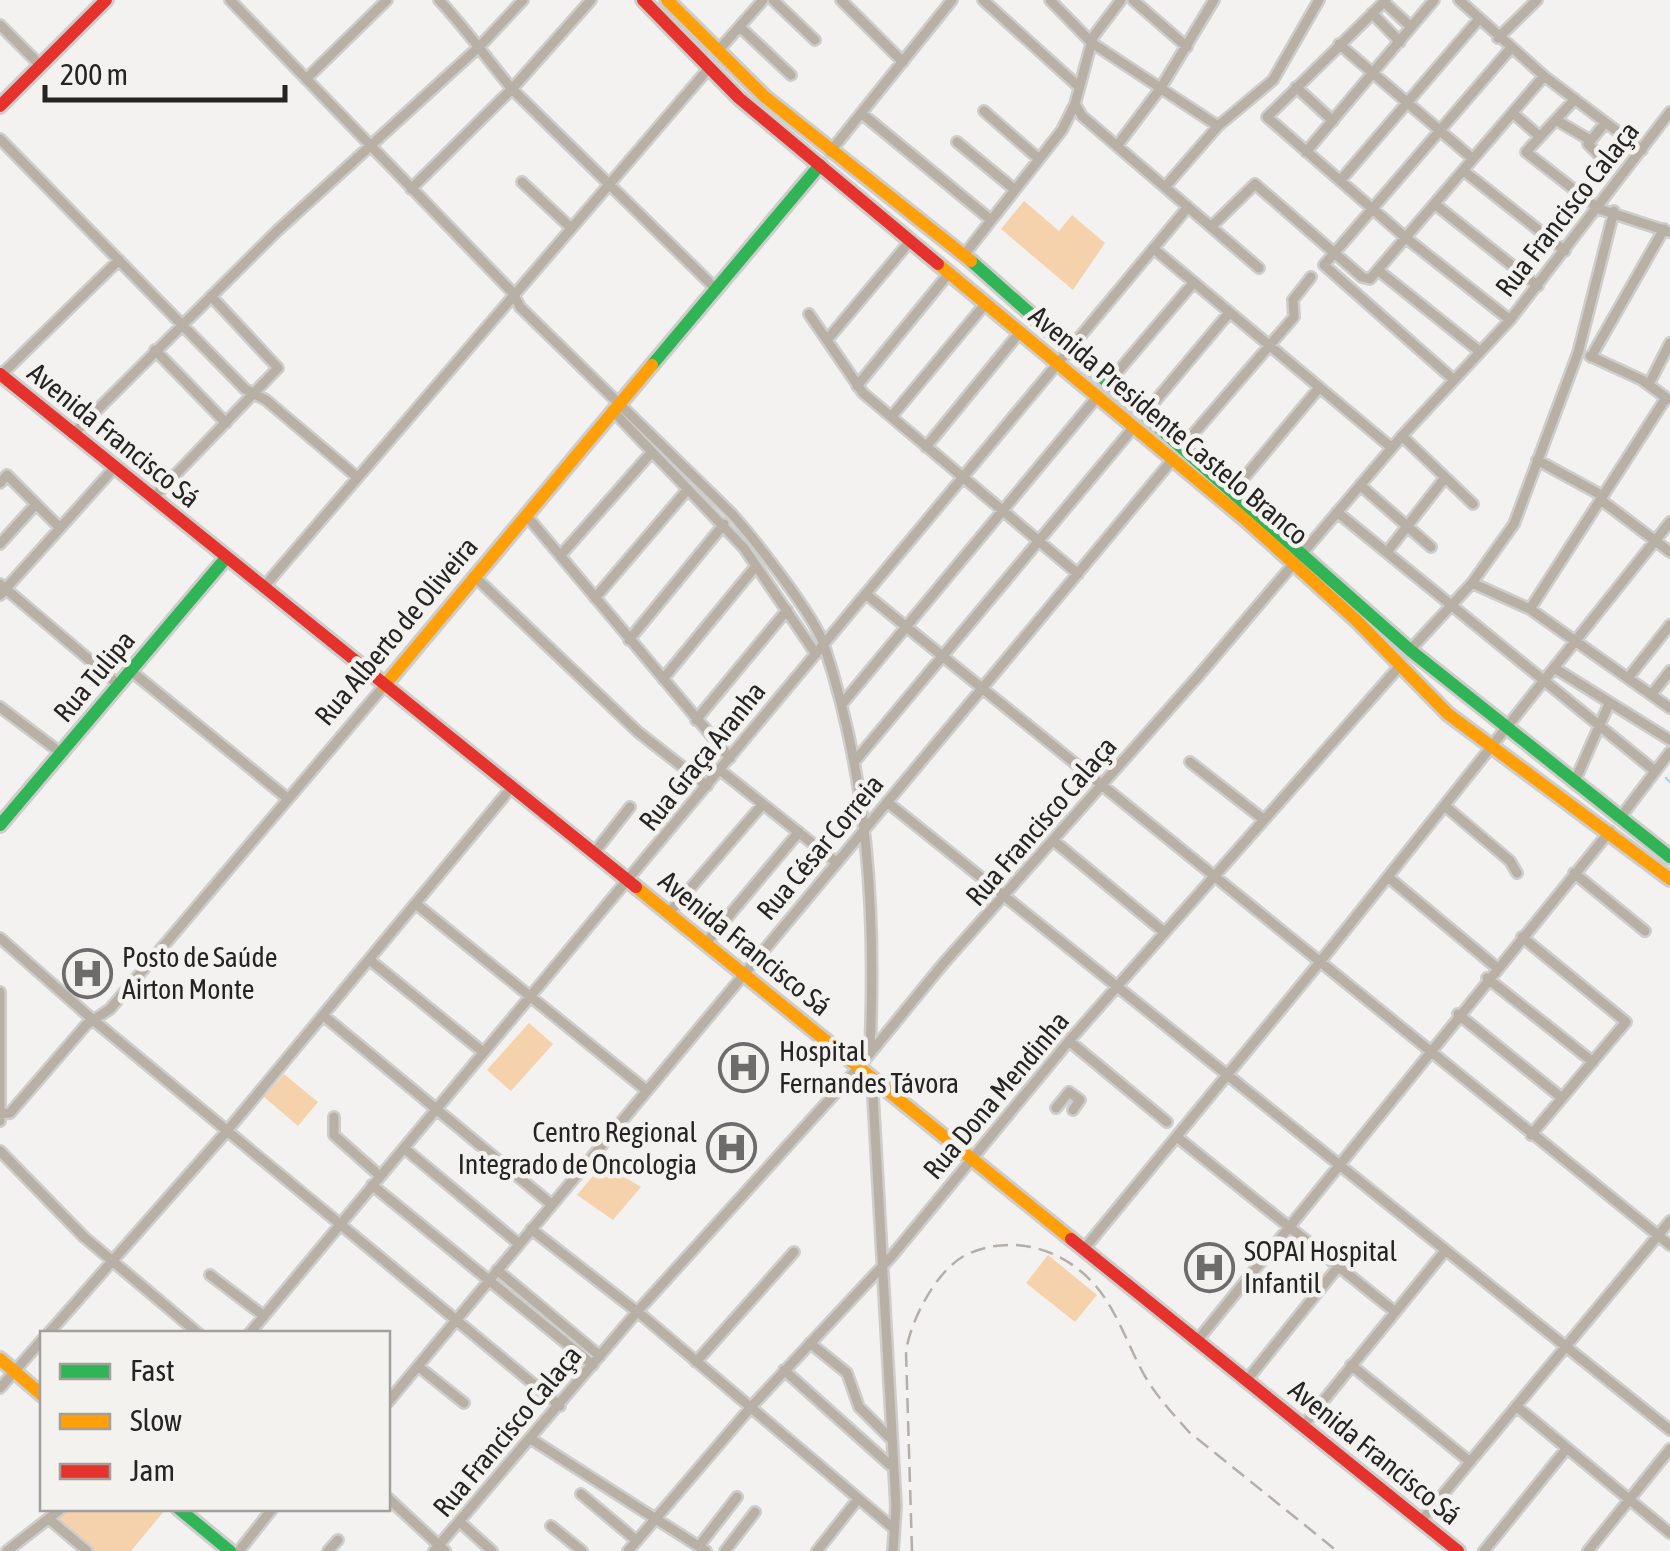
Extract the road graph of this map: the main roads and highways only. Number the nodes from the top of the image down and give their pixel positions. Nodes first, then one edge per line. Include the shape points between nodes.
1 (643, 0) edge
2 (667, 0) edge
3 (101, 2) edge
4 (0, 106) edge
5 (820, 164) junction
6 (1023, 306) junction
7 (1009, 321) junction
8 (0, 375) edge
9 (1298, 557) junction
10 (226, 558) junction
11 (384, 686) junction
12 (0, 825) edge
13 (1670, 858) edge
14 (1670, 878) edge
15 (0, 1360) edge
16 (40, 1393) edge
17 (182, 1511) edge
18 (230, 1551) edge
19 (1458, 1551) edge

1 - 5 main road, Avenida Presidente Castelo Branco via 709,68
2 - 6 main road, Avenida Presidente Castelo Branco via 830,152
3 - 4 main road
5 - 7 main road, Avenida Presidente Castelo Branco
5 - 11 main road, Rua Alberto de Oliveira
6 - 7 main road
6 - 9 main road, Avenida Presidente Castelo Branco via 1234,490
7 - 9 main road, Avenida Presidente Castelo Branco
8 - 10 main road, Avenida Francisco Sá
9 - 13 main road, Avenida Presidente Castelo Branco
9 - 14 main road, Avenida Presidente Castelo Branco via 1448,714
10 - 11 main road, Avenida Francisco Sá
10 - 12 main road, Rua Tulipa
11 - 19 main road, Avenida Francisco Sá
15 - 16 main road
17 - 18 main road

